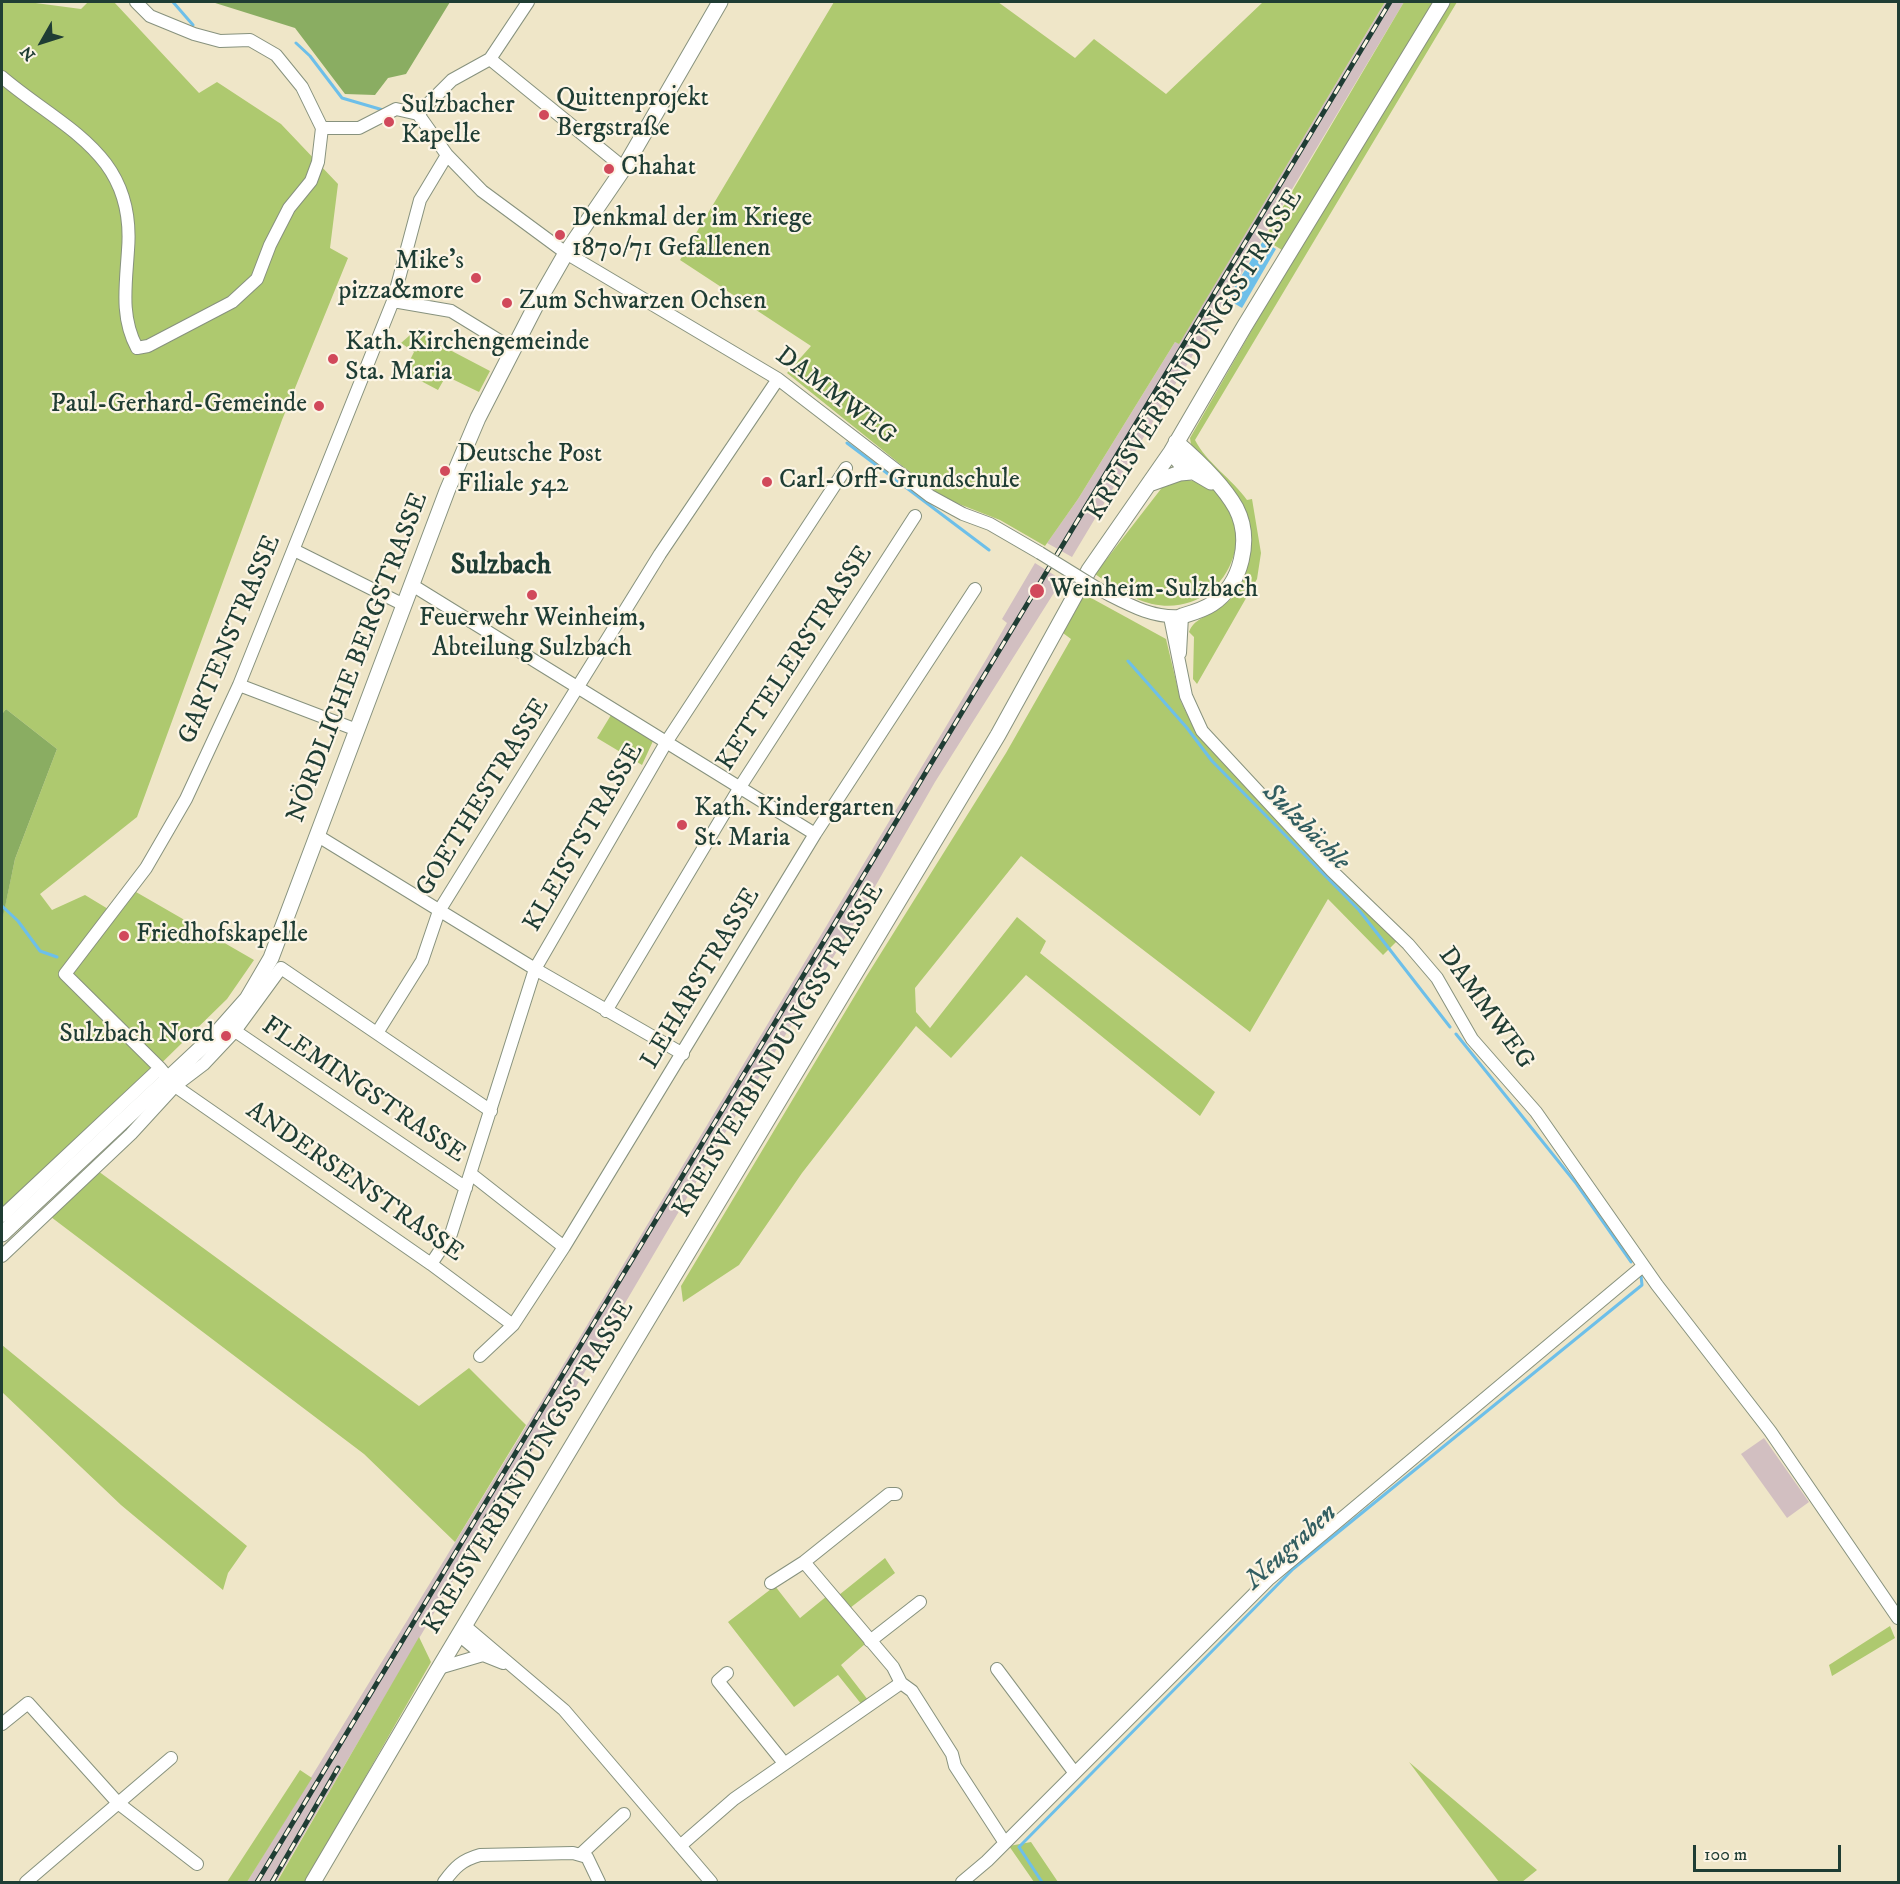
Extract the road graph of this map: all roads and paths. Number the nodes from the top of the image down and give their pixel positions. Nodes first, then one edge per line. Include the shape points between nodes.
1 (136, 2) edge
2 (528, 2) edge
3 (720, 2) edge
4 (1442, 2) edge
5 (490, 59) junction
6 (2, 77) edge
7 (418, 114) junction
8 (322, 128) junction
9 (447, 155) junction
10 (624, 168) junction
11 (566, 253) junction
12 (393, 300) junction
13 (513, 349) junction
14 (778, 379) junction
15 (1174, 447) junction
16 (846, 468) dead end
17 (1191, 472) junction
18 (1149, 484) junction
19 (1218, 485) junction
20 (915, 516) dead end
21 (294, 550) junction
22 (412, 585) junction
23 (975, 589) dead end
24 (404, 605) junction
25 (1176, 617) junction
26 (239, 685) junction
27 (579, 687) junction
28 (357, 730) junction
29 (667, 741) junction
30 (740, 787) junction
31 (815, 834) junction
32 (318, 836) junction
33 (439, 911) junction
34 (535, 969) junction
35 (65, 974) joint
36 (606, 1011) junction
37 (235, 1031) junction
38 (376, 1033) junction
39 (683, 1054) junction
40 (168, 1077) junction
41 (491, 1111) junction
42 (471, 1174) junction
43 (466, 1188) junction
44 (2, 1216) edge
45 (2, 1234) edge
46 (564, 1247) junction
47 (2, 1256) edge
48 (431, 1264) junction
49 (1643, 1266) junction
50 (513, 1325) junction
51 (480, 1356) dead end
52 (896, 1494) dead end
53 (804, 1562) junction
54 (771, 1583) dead end
55 (920, 1602) dead end
56 (1899, 1618) edge
57 (462, 1630) junction
58 (870, 1641) junction
59 (483, 1655) junction
60 (507, 1664) junction
61 (439, 1668) junction
62 (997, 1669) dead end
63 (727, 1673) dead end
64 (901, 1683) junction
65 (2, 1725) edge
66 (171, 1758) dead end
67 (784, 1763) junction
68 (1074, 1772) junction
69 (118, 1803) junction
70 (624, 1814) dead end
71 (1005, 1843) junction
72 (680, 1846) junction
73 (581, 1854) junction
74 (197, 1864) dead end
75 (26, 1882) edge
76 (313, 1882) edge
77 (444, 1882) edge
78 (599, 1882) edge
79 (711, 1882) edge
80 (962, 1882) edge

1 - 8 street via 150,16 194,34 220,41 250,40 276,55 303,87
2 - 5 street
3 - 10 main road, NÖRDLICHE BERGSTRASSE
4 - 15 main road, KREISVERBINDUNGSSTRASSE
5 - 7 street via 452,80
5 - 10 street
6 - 8 street via 88,141 115,178 127,212 129,247 124,293 131,339 137,348 232,302 253,285 289,208 311,181
7 - 8 street via 396,109 358,128
7 - 9 street, DAMMWEG
9 - 11 street, DAMMWEG via 482,191
9 - 12 street, GARTENSTRASSE via 420,200
10 - 11 main road, NÖRDLICHE BERGSTRASSE
11 - 13 main road, NÖRDLICHE BERGSTRASSE
11 - 14 street, DAMMWEG
12 - 13 street via 451,311
12 - 21 street, GARTENSTRASSE
13 - 22 main road, NÖRDLICHE BERGSTRASSE via 465,449
14 - 25 street, DAMMWEG, bridge via 930,496 990,524 1140,610
14 - 27 street, GOETHESTRASSE via 660,554
15 - 17 main road
15 - 18 main road, KREISVERBINDUNGSSTRASSE
15 - 19 main road
16 - 29 street, KLEISTSTRASSE
17 - 18 main road
17 - 19 main road
18 - 57 main road, KREISVERBINDUNGSSTRASSE via 1089,570 998,735
19 - 25 main road via 1237,509 1242,525 1242,558 1222,595 1202,609
20 - 30 street, KETTELERSTRASSE
21 - 24 street
21 - 26 street, GARTENSTRASSE
22 - 24 main road, NÖRDLICHE BERGSTRASSE
22 - 27 street
23 - 31 street, LEHARSTRASSE
24 - 28 main road, NÖRDLICHE BERGSTRASSE
25 - 49 street, DAMMWEG via 1190,708 1210,742 1437,978 1472,1040 1536,1112
26 - 28 street
26 - 35 street, GARTENSTRASSE via 186,799 146,868
27 - 29 street
27 - 33 street, GOETHESTRASSE
28 - 32 main road, NÖRDLICHE BERGSTRASSE
29 - 30 street
29 - 34 street, KLEISTSTRASSE
30 - 31 street
30 - 36 street, KETTELERSTRASSE
31 - 39 street, LEHARSTRASSE
32 - 33 street
32 - 40 main road, NÖRDLICHE BERGSTRASSE via 271,958 247,999 216,1034
33 - 34 street
33 - 38 street, GOETHESTRASSE via 422,961
34 - 36 street
34 - 41 street, KLEISTSTRASSE
35 - 40 street, ANDERSENSTRASSE
36 - 39 street
37 - 38 street via 281,968
37 - 40 street via 204,1064
37 - 43 street, FLEMINGSTRASSE
38 - 41 street
39 - 46 street, LEHARSTRASSE
40 - 44 street
40 - 45 main road, NÖRDLICHE BERGSTRASSE
40 - 47 street via 131,1134
40 - 48 street, ANDERSENSTRASSE
41 - 42 street, KLEISTSTRASSE
42 - 43 street, KLEISTSTRASSE
42 - 46 street
43 - 48 street, KLEISTSTRASSE via 451,1234
46 - 50 street, LEHARSTRASSE
48 - 50 street, ANDERSENSTRASSE
49 - 56 street, DAMMWEG via 1770,1431
49 - 68 street via 1277,1573
50 - 51 street, LEHARSTRASSE
52 - 53 street via 890,1494
53 - 54 street
53 - 58 street
55 - 58 street
57 - 59 street
57 - 60 street
57 - 61 main road, KREISVERBINDUNGSSTRASSE
58 - 64 street via 893,1667
59 - 60 street
59 - 61 street
60 - 72 street via 538,1685 564,1710
61 - 76 main road, KREISVERBINDUNGSSTRASSE
62 - 68 street
63 - 67 street via 718,1681
64 - 67 street
64 - 71 street via 912,1690
65 - 69 street via 28,1703
66 - 69 street
67 - 72 street via 734,1799
68 - 71 street
69 - 74 street
69 - 75 street
70 - 73 street
71 - 80 street
72 - 79 street
73 - 77 street via 480,1855 458,1863
73 - 78 street via 587,1857

